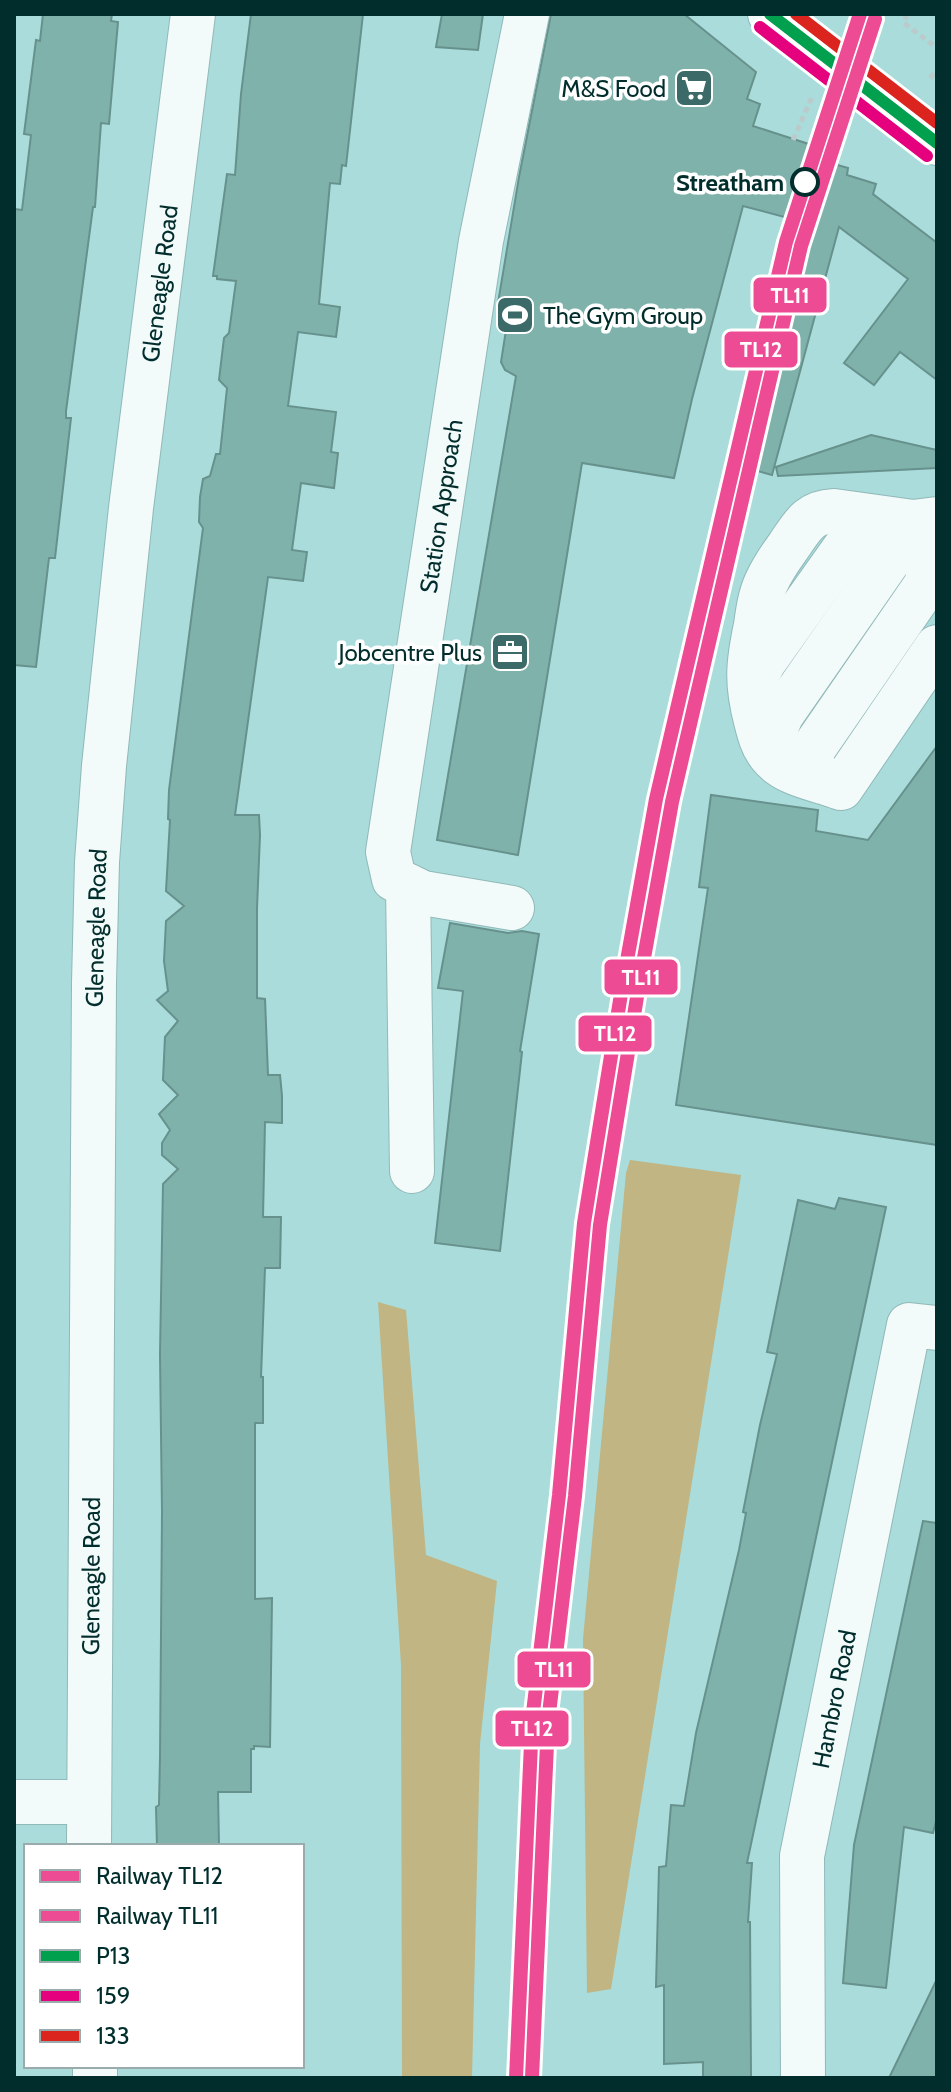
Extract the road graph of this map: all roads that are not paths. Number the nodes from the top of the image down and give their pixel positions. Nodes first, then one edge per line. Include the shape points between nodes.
1 (193, 14) edge
2 (527, 14) edge
3 (770, 14) edge
4 (937, 143) edge
5 (931, 526) edge
6 (937, 647) edge
7 (757, 724) junction
8 (820, 780) junction
9 (408, 886) junction
10 (512, 908) dead end
11 (412, 1171) dead end
12 (923, 1326) edge
13 (14, 1802) edge
14 (89, 1802) junction
15 (89, 1844) edge
16 (803, 2078) edge

1 - 14 main road, Gleneagle Road via 131,508 97,862
2 - 9 main road, Station Approach via 481,241 388,852 394,879
3 - 4 main road
5 - 7 main road via 886,538 863,557 764,699 759,728
5 - 7 main road via 834,511 822,511 805,523 765,586 748,673
5 - 8 main road via 893,554 776,726 778,753 785,764
6 - 8 main road
7 - 8 main road via 776,762
9 - 10 main road
9 - 11 main road
12 - 16 main road, Hambro Road via 802,1856
13 - 14 main road
14 - 15 main road, Gleneagle Road

